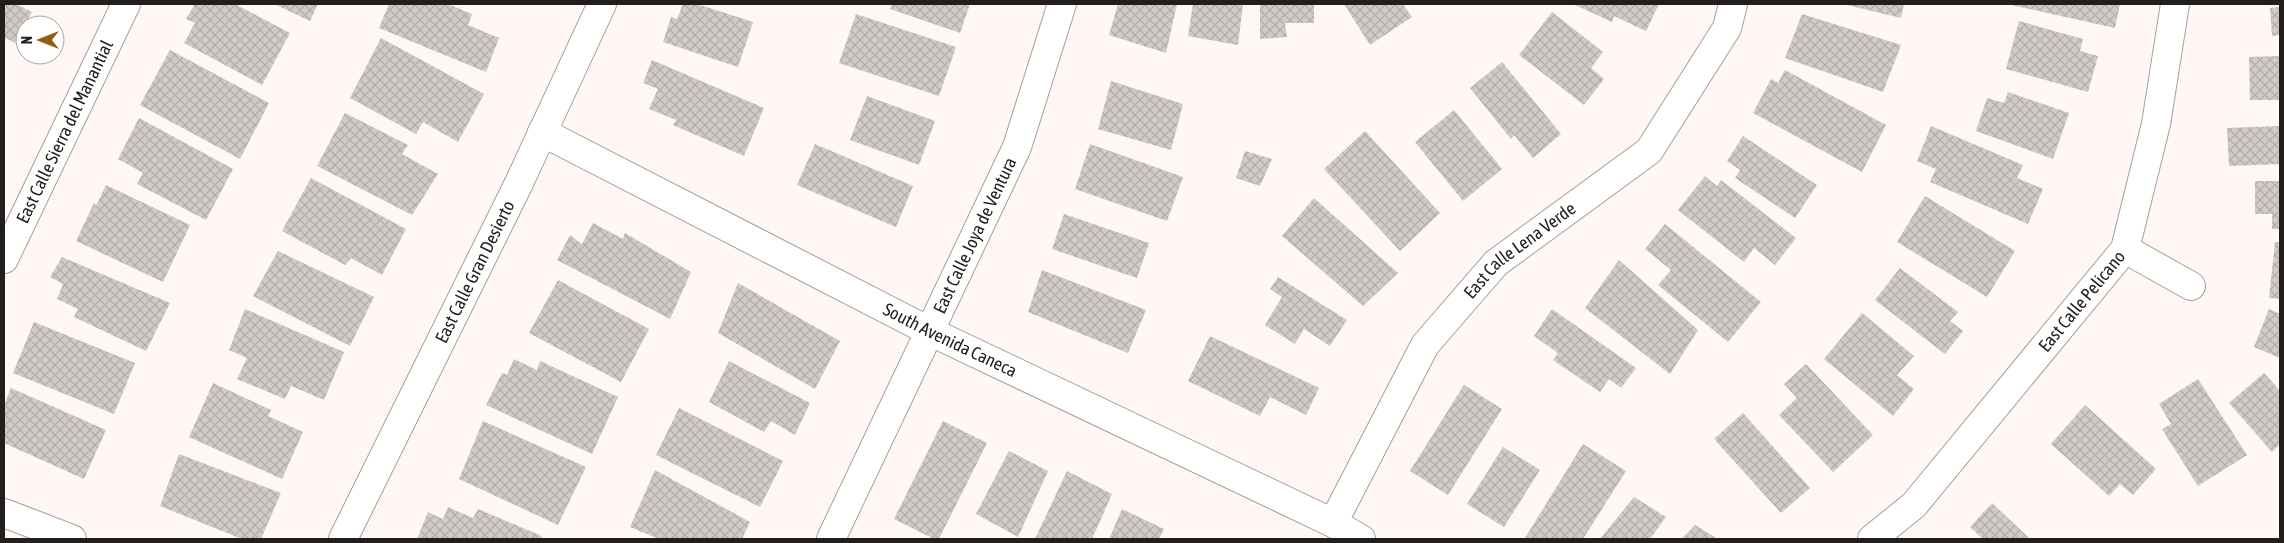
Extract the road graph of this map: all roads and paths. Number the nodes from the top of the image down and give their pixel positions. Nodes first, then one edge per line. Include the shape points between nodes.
1 (126, 4) edge
2 (602, 4) edge
3 (1062, 4) edge
4 (1734, 4) edge
5 (2175, 4) edge
6 (542, 132) junction
7 (2125, 249) junction
8 (4, 259) edge
9 (2191, 286) dead end
10 (929, 331) junction
11 (4, 513) edge
12 (1333, 523) junction
13 (72, 539) edge
14 (343, 539) edge
15 (831, 539) edge
16 (1361, 539) edge
17 (1872, 539) edge

1 - 8 street, East Calle Sierra del Manantial
2 - 6 street, East Calle Gran Desierto
3 - 10 street, East Calle Joya de Ventura via 1017,147
4 - 12 street, East Calle Lena Verde via 1727,28 1649,151 1496,263 1425,345
5 - 7 street, East Calle Pelicano via 2156,124
6 - 10 street, South Avenida Caneca
6 - 14 street, East Calle Gran Desierto
7 - 9 street
7 - 17 street, East Calle Pelicano via 1914,505
10 - 12 street, South Avenida Caneca
10 - 15 street, East Calle Joya de Ventura
11 - 13 street
12 - 16 street, South Avenida Caneca

